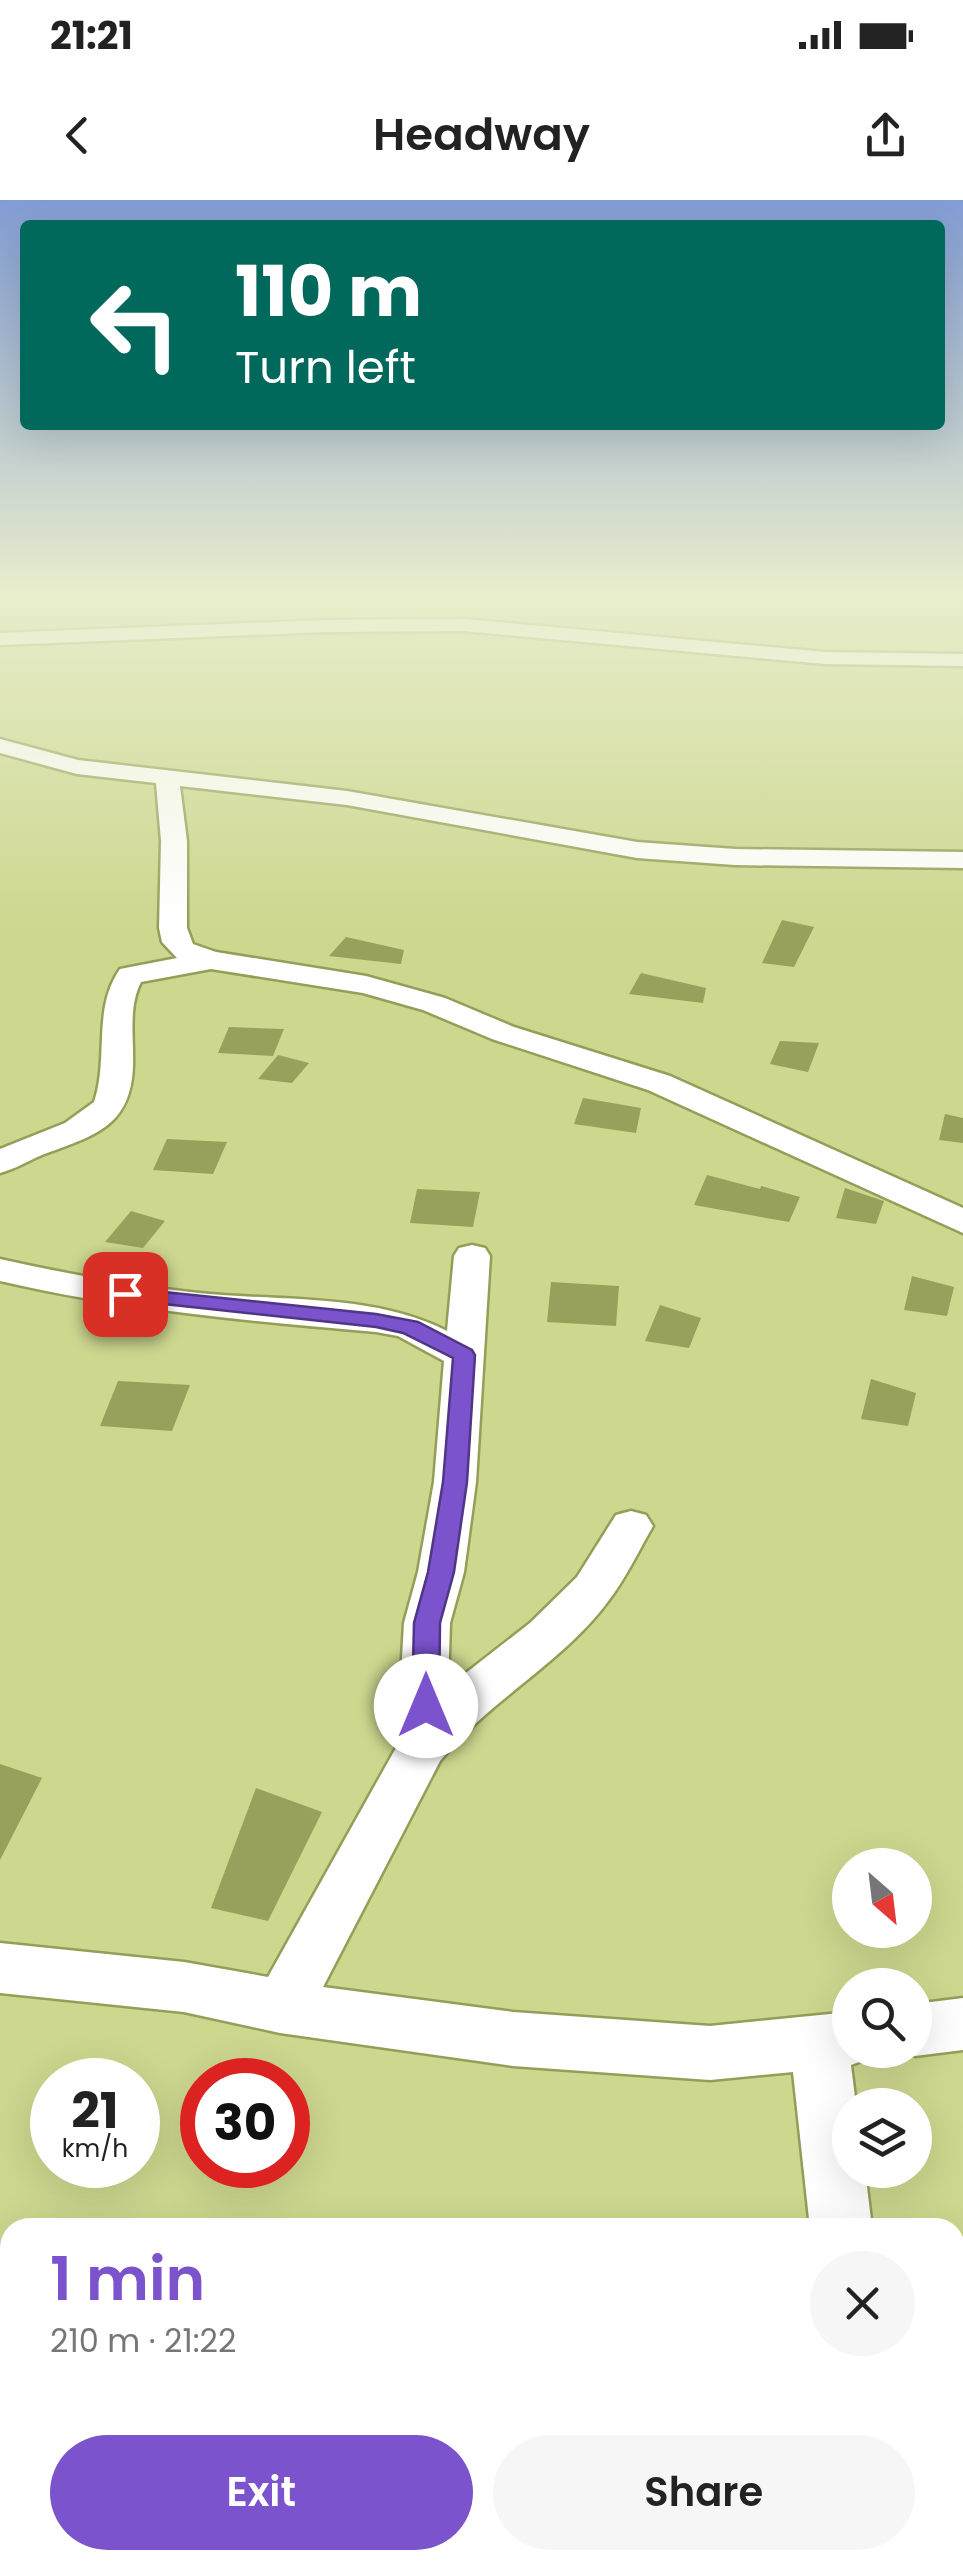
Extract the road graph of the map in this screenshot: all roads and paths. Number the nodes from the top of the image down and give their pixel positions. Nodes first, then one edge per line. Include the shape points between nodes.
1 (0, 746) edge
2 (167, 776) junction
3 (963, 860) edge
4 (211, 960) junction
5 (0, 1162) edge
6 (963, 1222) edge
7 (472, 1256) dead end
8 (0, 1270) edge
9 (464, 1355) junction
10 (631, 1526) dead end
11 (422, 1747) junction
12 (0, 1968) edge
13 (280, 2006) junction
14 (963, 2024) edge
15 (932, 2028) edge
16 (832, 2041) edge
17 (835, 2068) edge
18 (841, 2218) edge

1 - 2 street via 77,767
2 - 3 street via 650,851
2 - 4 street via 176,942
4 - 5 street via 130,975 119,994 118,1060 106,1108 75,1131
4 - 6 street via 349,982 434,1004 674,1089
7 - 9 street
8 - 9 street via 190,1304 376,1320 410,1327
9 - 11 street via 455,1482 427,1623
10 - 11 street via 592,1589 547,1635 449,1714
11 - 13 street
12 - 13 street via 184,1987
13 - 16 street via 512,2039 691,2052
14 - 15 street
17 - 18 street

